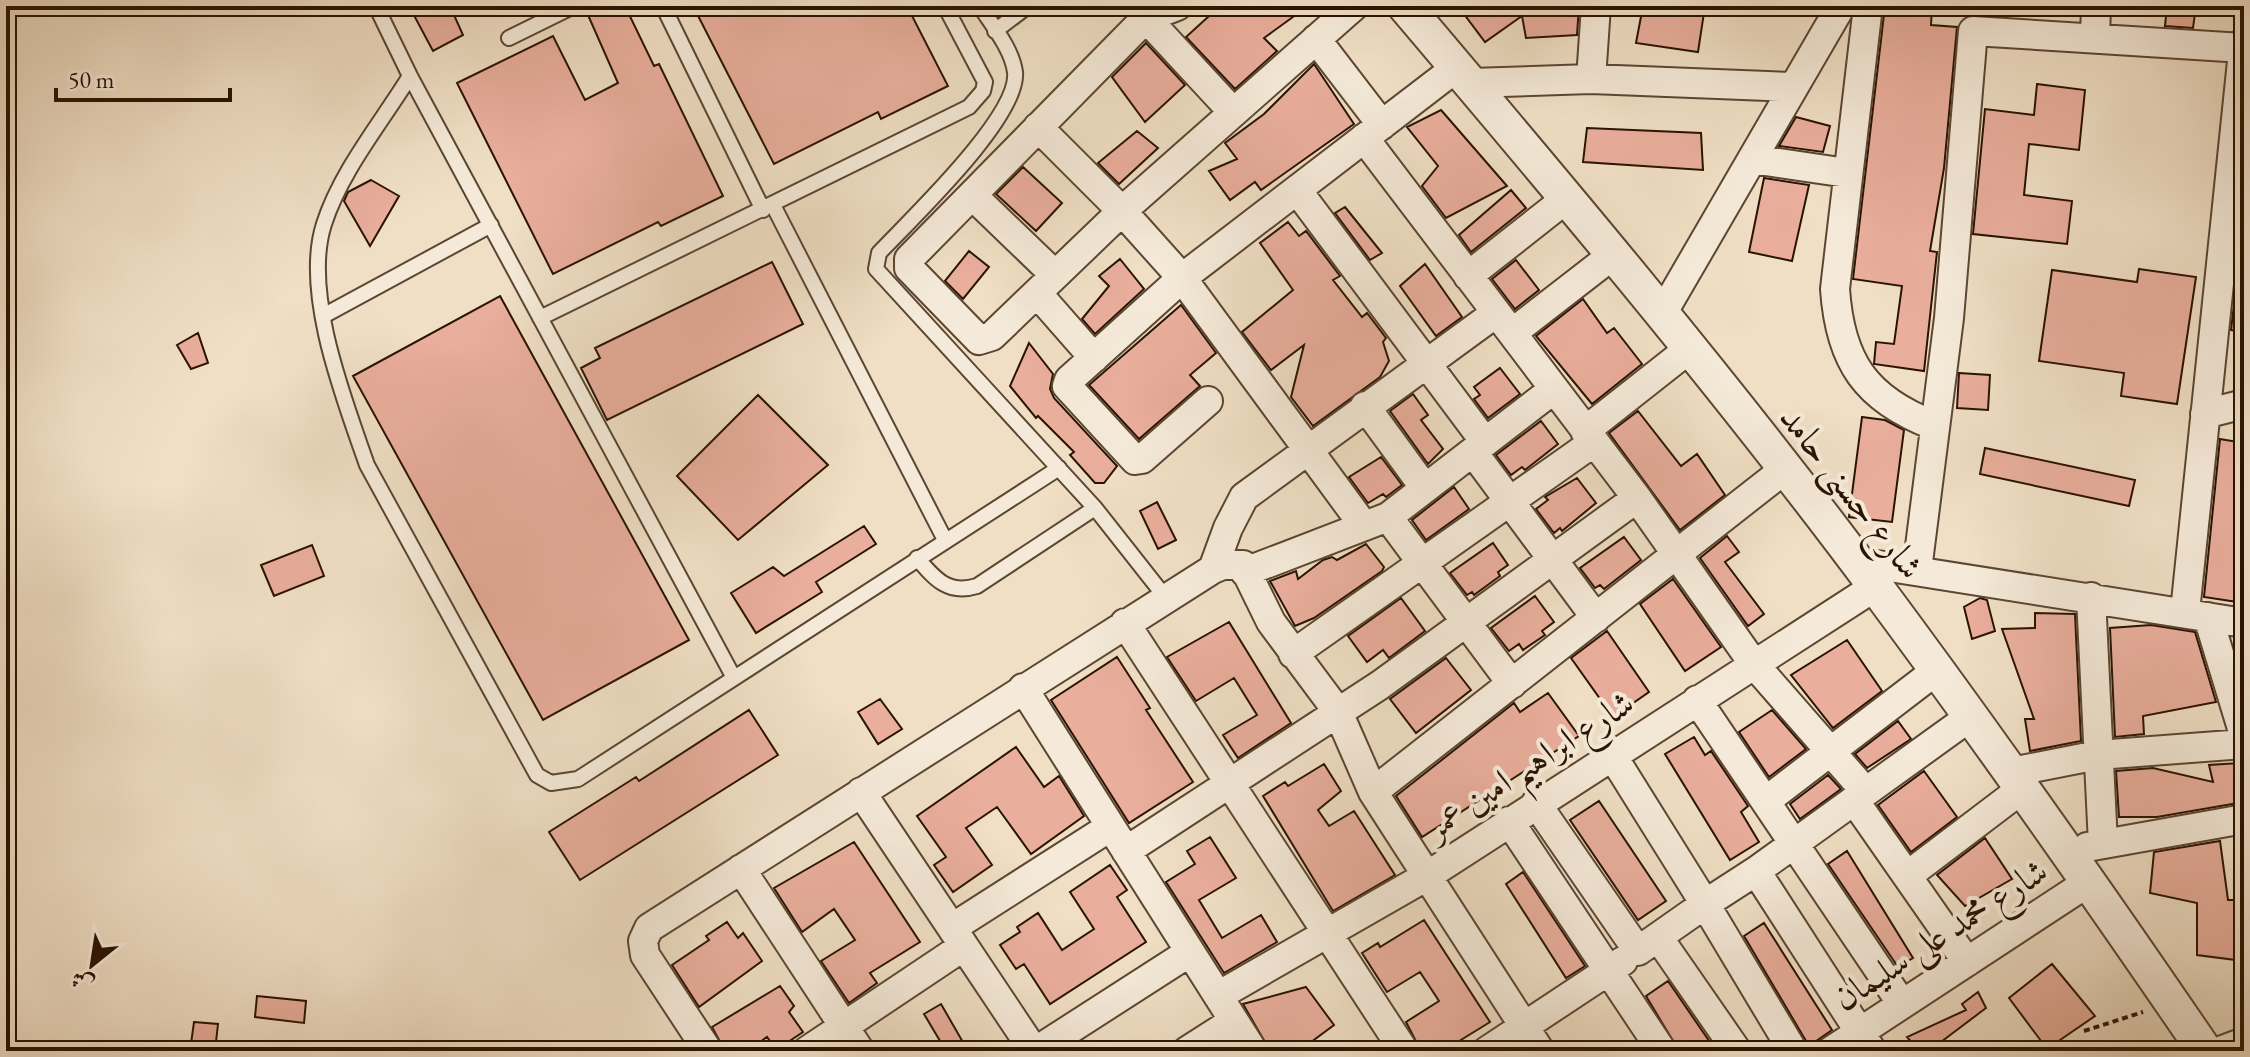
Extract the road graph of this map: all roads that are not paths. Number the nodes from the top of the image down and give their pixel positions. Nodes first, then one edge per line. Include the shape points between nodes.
1 (376, 6) edge
2 (574, 6) edge
3 (663, 6) edge
4 (945, 6) edge
5 (980, 6) edge
6 (1028, 6) edge
7 (1177, 6) edge
8 (1354, 6) edge
9 (1405, 6) edge
10 (1596, 6) edge
11 (1841, 6) edge
12 (1868, 6) edge
13 (2096, 6) edge
14 (1146, 18) junction
15 (1974, 18) edge
16 (995, 31) junction
17 (2095, 37) junction
18 (509, 38) dead end
19 (1316, 39) junction
20 (2244, 42) edge
21 (2243, 48) edge
22 (1464, 75) junction
23 (410, 76) junction
24 (1591, 79) junction
25 (1792, 87) junction
26 (1233, 112) junction
27 (1038, 127) junction
28 (1373, 132) junction
29 (1752, 159) junction
30 (1847, 173) junction
31 (1297, 190) junction
32 (973, 196) junction
33 (1567, 198) junction
34 (768, 208) junction
35 (1122, 211) junction
36 (491, 225) junction
37 (1614, 254) junction
38 (1468, 276) junction
39 (1182, 278) junction
40 (1046, 284) junction
41 (1662, 314) junction
42 (323, 316) junction
43 (540, 318) junction
44 (1504, 323) junction
45 (1689, 349) junction
46 (1094, 358) junction
47 (1427, 363) junction
48 (1554, 389) junction
49 (1208, 401) dead end
50 (2244, 404) edge
51 (1365, 406) junction
52 (2205, 414) junction
53 (1933, 425) junction
54 (1590, 436) junction
55 (1479, 447) junction
56 (1307, 449) junction
57 (1059, 468) junction
58 (1785, 469) junction
59 (1424, 487) junction
60 (1637, 498) junction
61 (1510, 502) junction
62 (1095, 508) junction
63 (1376, 521) junction
64 (945, 540) junction
65 (1676, 554) junction
66 (917, 558) junction
67 (1552, 559) junction
68 (1423, 564) junction
69 (1213, 569) junction
70 (1917, 570) junction
71 (1245, 572) junction
72 (1867, 574) junction
73 (2091, 597) junction
74 (1166, 598) junction
75 (2196, 614) junction
76 (1596, 618) junction
77 (1465, 621) junction
78 (1125, 623) junction
79 (2244, 623) edge
80 (1293, 654) junction
81 (1753, 663) junction
82 (1937, 670) junction
83 (734, 678) junction
84 (1512, 684) junction
85 (1023, 688) junction
86 (1697, 700) junction
87 (1338, 712) junction
88 (1971, 716) junction
89 (2244, 735) edge
90 (2244, 744) edge
91 (1832, 750) junction
92 (1612, 755) junction
93 (2098, 755) junction
94 (2017, 780) junction
95 (1229, 782) junction
96 (861, 792) junction
97 (1373, 792) junction
98 (1859, 795) junction
99 (1767, 800) junction
100 (1536, 803) junction
101 (2244, 819) edge
102 (1509, 821) junction
103 (1110, 827) junction
104 (1794, 842) junction
105 (2103, 844) junction
106 (1126, 851) junction
107 (2068, 851) junction
108 (741, 869) junction
109 (1756, 871) junction
110 (1427, 876) junction
111 (1907, 876) junction
112 (2090, 881) junction
113 (1705, 904) junction
114 (1326, 932) junction
115 (958, 937) junction
116 (1648, 944) junction
117 (1190, 952) junction
118 (1967, 962) junction
119 (1609, 972) junction
120 (1218, 996) junction
121 (1902, 1004) junction
122 (1234, 1021) junction
123 (844, 1026) junction
124 (1524, 1026) junction
125 (1866, 1041) edge
126 (2244, 1042) edge
127 (708, 1051) edge
128 (807, 1051) edge
129 (860, 1051) edge
130 (1035, 1051) edge
131 (1187, 1051) edge
132 (1253, 1051) edge
133 (1404, 1051) edge
134 (1487, 1051) edge
135 (1540, 1051) edge
136 (1662, 1051) edge
137 (1737, 1051) edge
138 (1793, 1051) edge
139 (1831, 1051) edge
140 (2205, 1051) edge
141 (2220, 1051) edge

1 - 23 lane
2 - 18 lane
3 - 34 lane
4 - 34 lane via 985,82 977,100
5 - 16 lane
6 - 16 lane
7 - 14 street
8 - 19 street
9 - 22 street, شارع حسنى حامد
10 - 24 street
11 - 25 street
12 - 30 street
13 - 17 street
14 - 26 street
14 - 27 street
15 - 17 street
15 - 53 street via 1949,318
16 - 57 lane via 1016,75 1007,104 987,135 879,253 876,269
17 - 21 street
19 - 26 street
19 - 28 street
20 - 21 street
21 - 52 street
22 - 24 street
22 - 28 street
22 - 33 street, شارع حسنى حامد
23 - 36 lane
23 - 42 lane via 336,195 325,223 316,284
24 - 25 street
25 - 29 street
26 - 35 street
27 - 32 street
27 - 35 street
28 - 31 street
28 - 38 street
29 - 30 street
29 - 41 street
30 - 53 street via 1835,289 1846,347 1884,402
31 - 39 street
31 - 47 street
32 - 40 street
32 - 40 street via 909,259 909,268 983,341
33 - 37 street, شارع حسنى حامد
33 - 38 street
34 - 43 lane
34 - 64 lane
35 - 39 street
35 - 40 street
36 - 42 lane
36 - 43 lane
37 - 41 street, شارع حسنى حامد
37 - 44 street
38 - 44 street
39 - 46 street
39 - 56 street
40 - 46 street
41 - 45 street, شارع حسنى حامد
42 - 83 lane via 367,465 537,775 551,783 578,779
43 - 83 lane
44 - 47 street
44 - 48 street
45 - 54 street
45 - 58 street, شارع حسنى حامد
46 - 49 street via 1069,380 1067,389 1135,460
47 - 51 street
47 - 55 street
48 - 54 street
48 - 55 street
50 - 52 street
51 - 56 street
51 - 59 street
52 - 75 street
53 - 70 street
54 - 60 street
54 - 61 street
55 - 59 street
55 - 61 street
56 - 63 street
56 - 69 street via 1244,497
57 - 62 lane
57 - 64 lane
58 - 65 street
58 - 72 street, شارع حسنى حامد
59 - 63 street
60 - 65 street
60 - 67 street
61 - 67 street
61 - 68 street
62 - 66 lane via 965,590 939,583
62 - 74 lane
63 - 68 street
63 - 71 street
64 - 66 lane
65 - 76 street
65 - 81 street
66 - 83 lane
67 - 76 street
67 - 77 street
68 - 77 street
68 - 80 street
69 - 71 street via 1233,564 1243,565
69 - 74 street
70 - 72 street
70 - 73 street
71 - 80 street
72 - 81 street, شارع ابراهيم امين عمر
72 - 82 street, شارع حسنى حامد
73 - 75 street
73 - 93 street
74 - 78 street
75 - 79 street
75 - 89 street
76 - 84 street
77 - 84 street
77 - 87 street
78 - 85 street
78 - 95 street
80 - 87 street
81 - 86 street, شارع ابراهيم امين عمر
81 - 91 street
82 - 88 street, شارع حسنى حامد
82 - 91 street
84 - 97 street
85 - 96 street
85 - 103 street
86 - 92 street, شارع ابراهيم امين عمر
86 - 99 street
87 - 95 street
87 - 97 street
88 - 94 street, شارع حسنى حامد
88 - 98 street
90 - 93 street
91 - 98 street
91 - 99 street
92 - 100 street, شارع ابراهيم امين عمر
92 - 113 street
93 - 94 street
93 - 105 street
94 - 107 street, شارع حسنى حامد
94 - 111 street
95 - 106 street
95 - 114 street
96 - 108 street
96 - 115 street
97 - 110 street
98 - 104 street
98 - 111 street
99 - 104 street
100 - 102 street, شارع ابراهيم امين عمر
100 - 116 street
101 - 105 street
102 - 110 street, شارع ابراهيم امين عمر
102 - 119 street
103 - 106 street
103 - 115 street
104 - 109 street
104 - 121 street
105 - 107 street
106 - 117 street
107 - 112 street, شارع حسنى حامد
108 - 123 street
108 - 127 street via 649,928 643,941 645,955
109 - 113 street
109 - 125 street
110 - 114 street, شارع ابراهيم امين عمر
110 - 124 street
111 - 118 street
112 - 118 street, شارع محمد على سليمان
112 - 140 street, شارع حسنى حامد
113 - 116 street
113 - 138 street
114 - 120 street, شارع ابراهيم امين عمر
114 - 133 street
115 - 123 street
115 - 130 street
116 - 119 street
116 - 137 street
117 - 120 street
117 - 130 street
118 - 121 street, شارع محمد على سليمان
119 - 124 street
119 - 136 street
120 - 122 street
121 - 125 street, شارع محمد على سليمان
122 - 131 street
122 - 132 street
123 - 128 street
123 - 129 street
124 - 134 street
124 - 135 street
125 - 139 street, شارع محمد على سليمان
126 - 141 street

